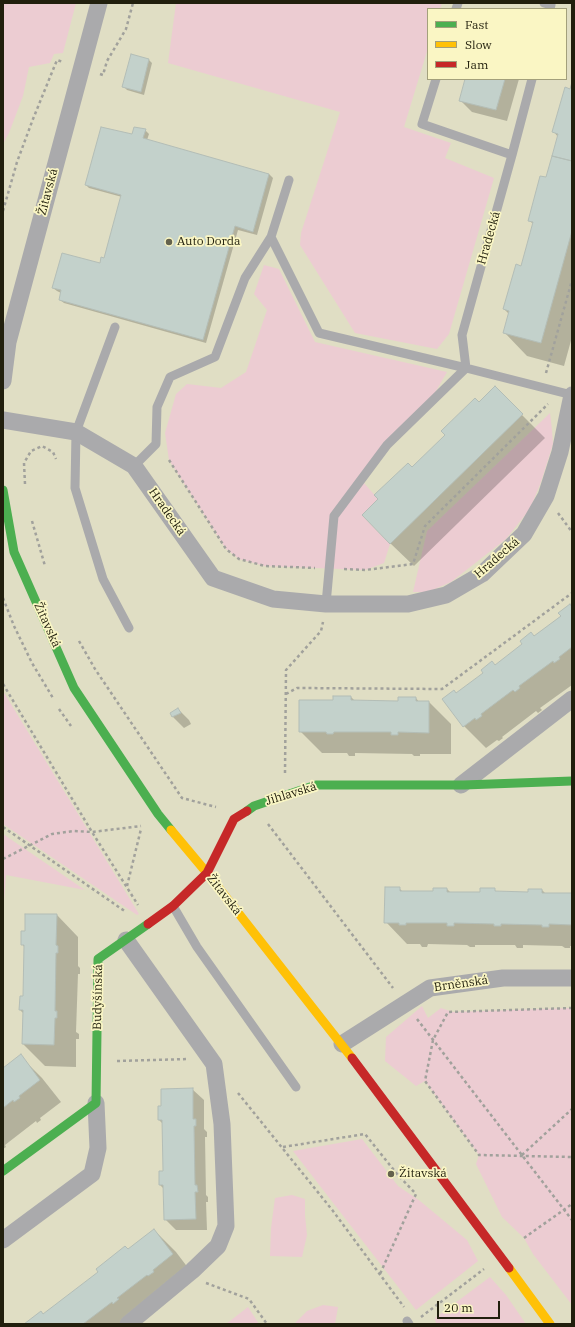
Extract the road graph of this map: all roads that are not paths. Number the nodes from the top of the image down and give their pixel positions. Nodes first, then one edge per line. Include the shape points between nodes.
1 (99, 3) edge
2 (544, 3) edge
3 (550, 8) edge
4 (436, 80) edge
5 (532, 80) edge
6 (512, 155) junction
7 (289, 180) dead end
8 (271, 237) junction
9 (115, 327) dead end
10 (466, 368) junction
11 (3, 381) edge
12 (568, 394) edge
13 (3, 420) edge
14 (76, 432) junction
15 (134, 466) junction
16 (3, 490) edge
17 (14, 552) junction
18 (3, 554) edge
19 (326, 604) junction
20 (129, 628) dead end
21 (572, 699) edge
22 (572, 781) edge
23 (461, 785) junction
24 (206, 873) junction
25 (173, 906) junction
26 (126, 940) junction
27 (572, 978) edge
28 (342, 1044) junction
29 (296, 1087) dead end
30 (96, 1103) junction
31 (3, 1171) edge
32 (3, 1240) edge
33 (128, 1324) edge
34 (550, 1324) edge

1 - 11 street, Žitavská via 8,342
2 - 3 lane via 551,5
4 - 6 lane via 422,124
5 - 6 lane, Hradecká
6 - 10 lane, Hradecká via 462,335
7 - 8 lane
8 - 10 lane via 319,333
8 - 15 lane via 245,278 215,357 170,377 157,407 156,444
9 - 14 lane
10 - 12 lane
10 - 19 lane via 387,445 334,516
12 - 19 street, Hradecká via 560,452 546,496 524,534 482,574 446,595 408,604
13 - 14 street, Hradecká
14 - 15 street, Hradecká
14 - 20 lane via 75,488 103,578
15 - 19 street, Hradecká via 213,578 273,599
16 - 17 street, Žitavská
17 - 18 lane
17 - 24 street, Žitavská via 74,688 158,814
21 - 23 street
22 - 23 street, Jihlavská
23 - 24 street, Jihlavská via 316,785 254,806 234,819
24 - 25 street, Budyšínská
24 - 28 street, Žitavská
25 - 26 street, Budyšínská
25 - 29 lane via 197,947
26 - 30 street, Budyšínská via 98,958
26 - 33 street via 214,1064 222,1124 226,1226 218,1246
27 - 28 street, Brněnská via 503,978 430,988
28 - 34 street, Žitavská
30 - 31 street
30 - 32 street, Budyšínská via 98,1148 92,1174

